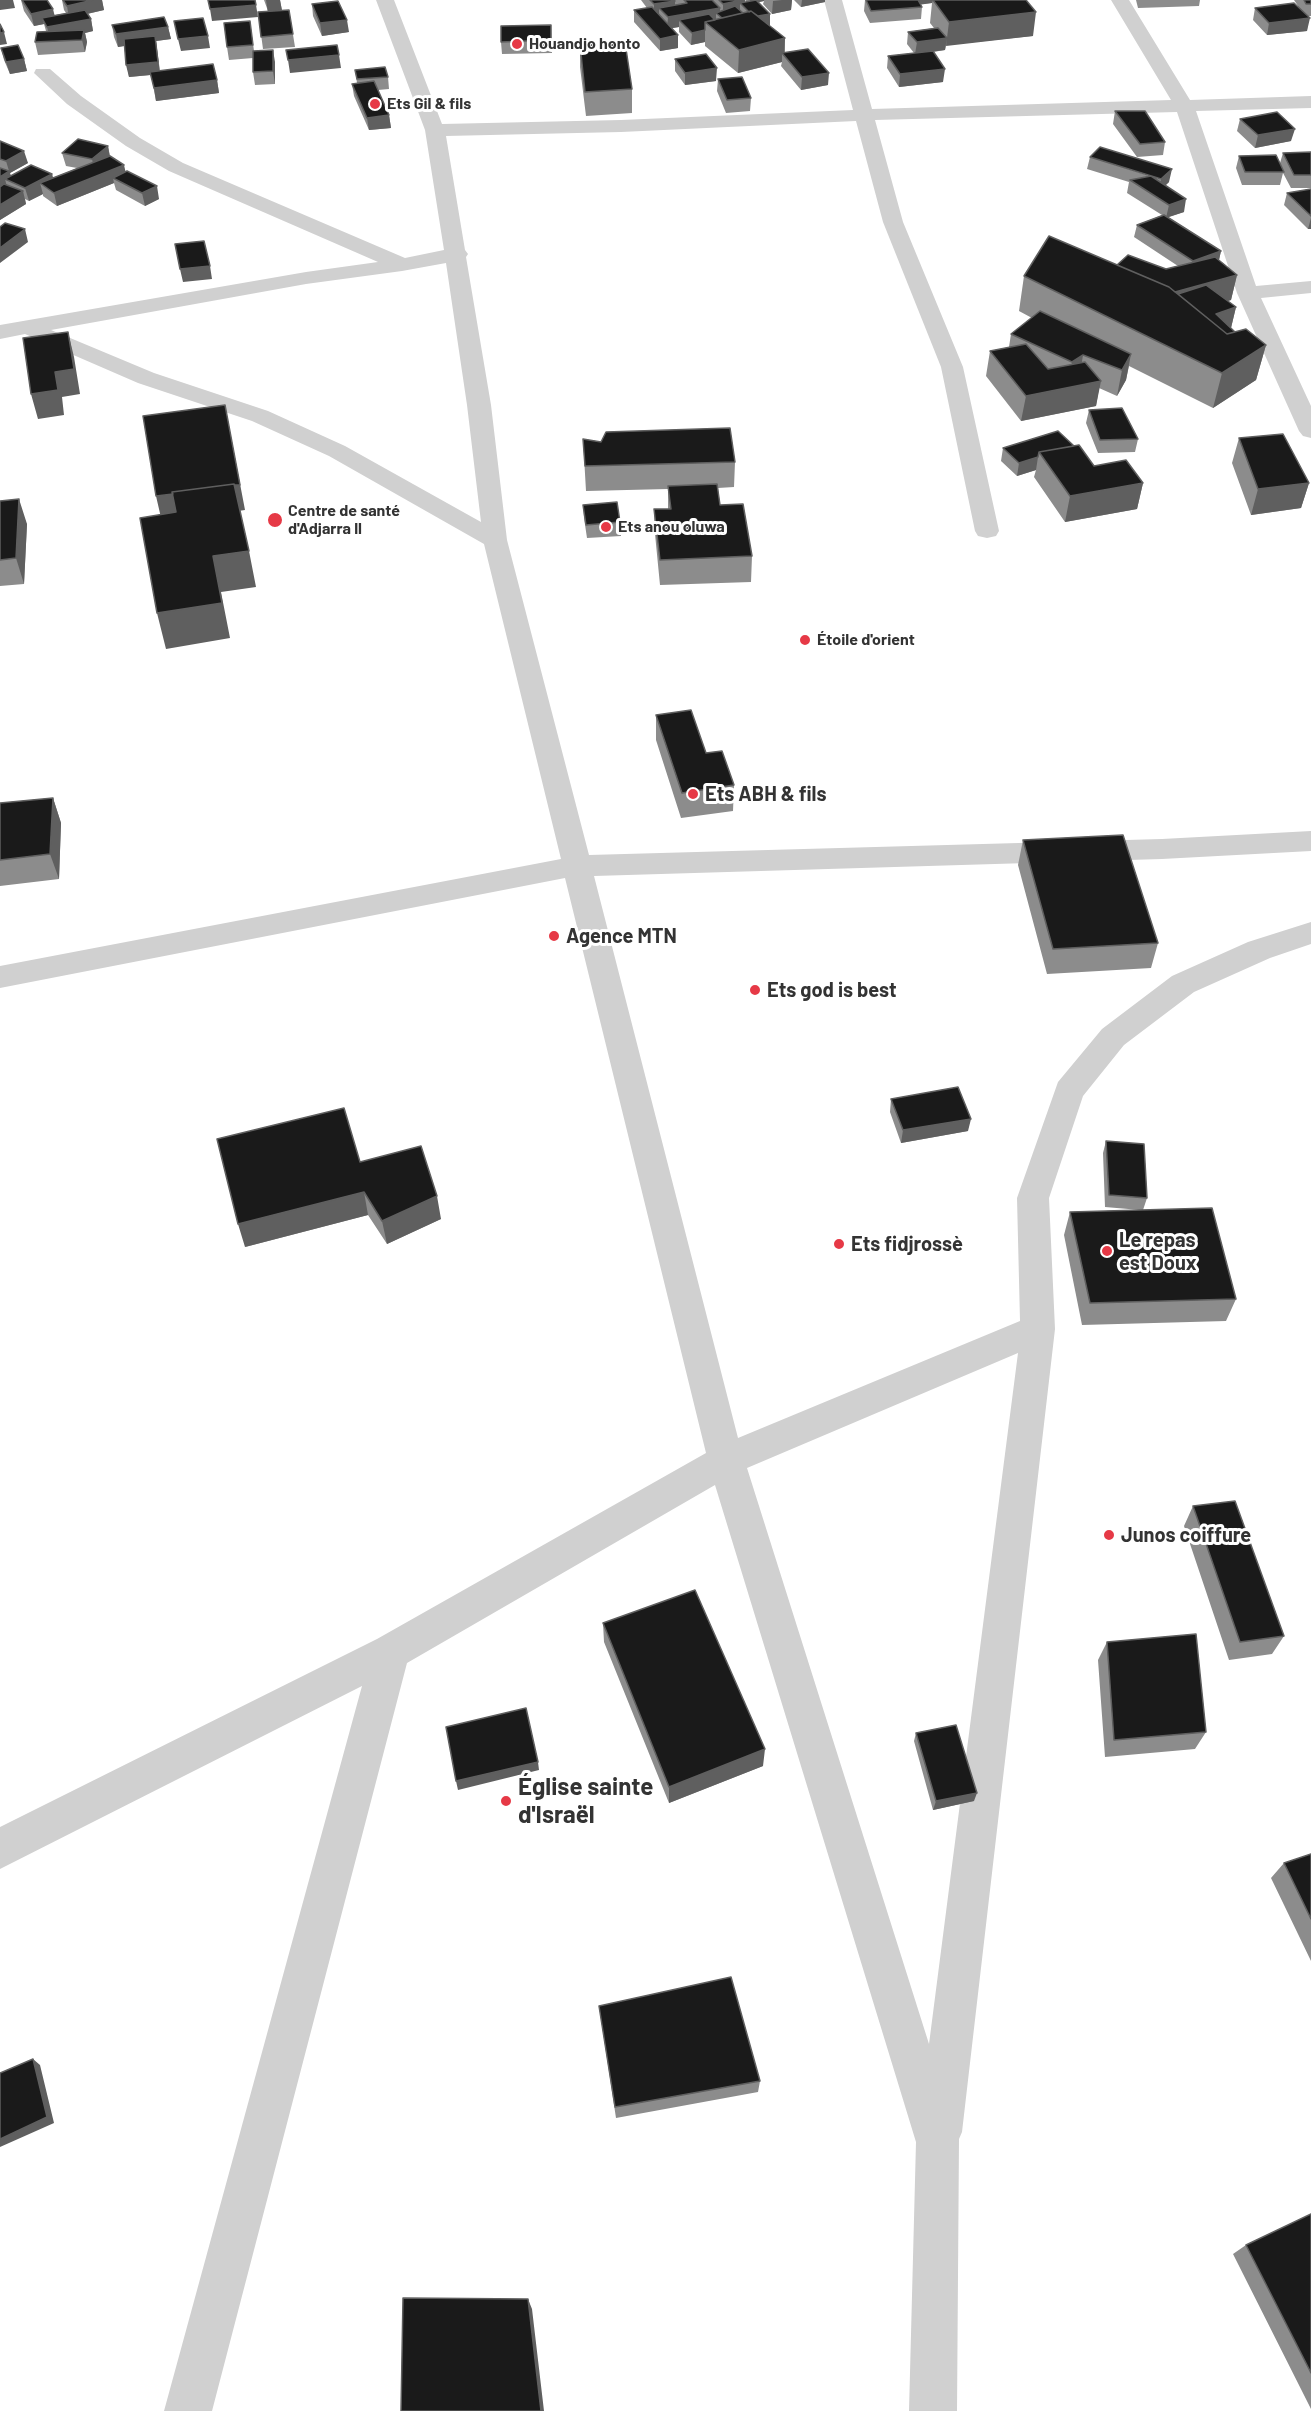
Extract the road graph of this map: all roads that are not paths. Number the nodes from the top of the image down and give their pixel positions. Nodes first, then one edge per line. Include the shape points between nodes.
1 (385, 0) edge
2 (833, 0) edge
3 (1120, 0) edge
4 (43, 73) dead end
5 (1311, 102) edge
6 (1185, 107) junction
7 (862, 115) junction
8 (435, 130) junction
9 (457, 254) junction
10 (402, 265) junction
11 (1311, 287) edge
12 (1248, 293) junction
13 (29, 328) junction
14 (0, 332) edge
15 (1310, 427) edge
16 (987, 531) dead end
17 (495, 540) junction
18 (1311, 841) edge
19 (575, 866) junction
20 (1311, 933) edge
21 (0, 976) edge
22 (1038, 1329) junction
23 (726, 1460) junction
24 (391, 1652) junction
25 (0, 1849) edge
26 (938, 2142) junction
27 (188, 2411) edge
28 (933, 2411) edge

1 - 8 street
2 - 7 street
3 - 6 street
4 - 10 street via 74,100 176,167
5 - 6 street
6 - 7 street
6 - 12 street
7 - 8 street
7 - 16 street via 892,222 952,367
8 - 9 street
9 - 10 street
9 - 17 street
10 - 13 street via 306,278
11 - 12 street
12 - 15 street
13 - 14 street
13 - 17 street via 146,378 260,416 336,451
17 - 19 street via 542,718
18 - 19 street
19 - 21 street
19 - 23 street
20 - 22 street via 1259,950 1183,984 1113,1037 1069,1091 1033,1198
22 - 23 street
22 - 26 street
23 - 24 street
23 - 26 street
24 - 25 street
24 - 27 street
26 - 28 street

